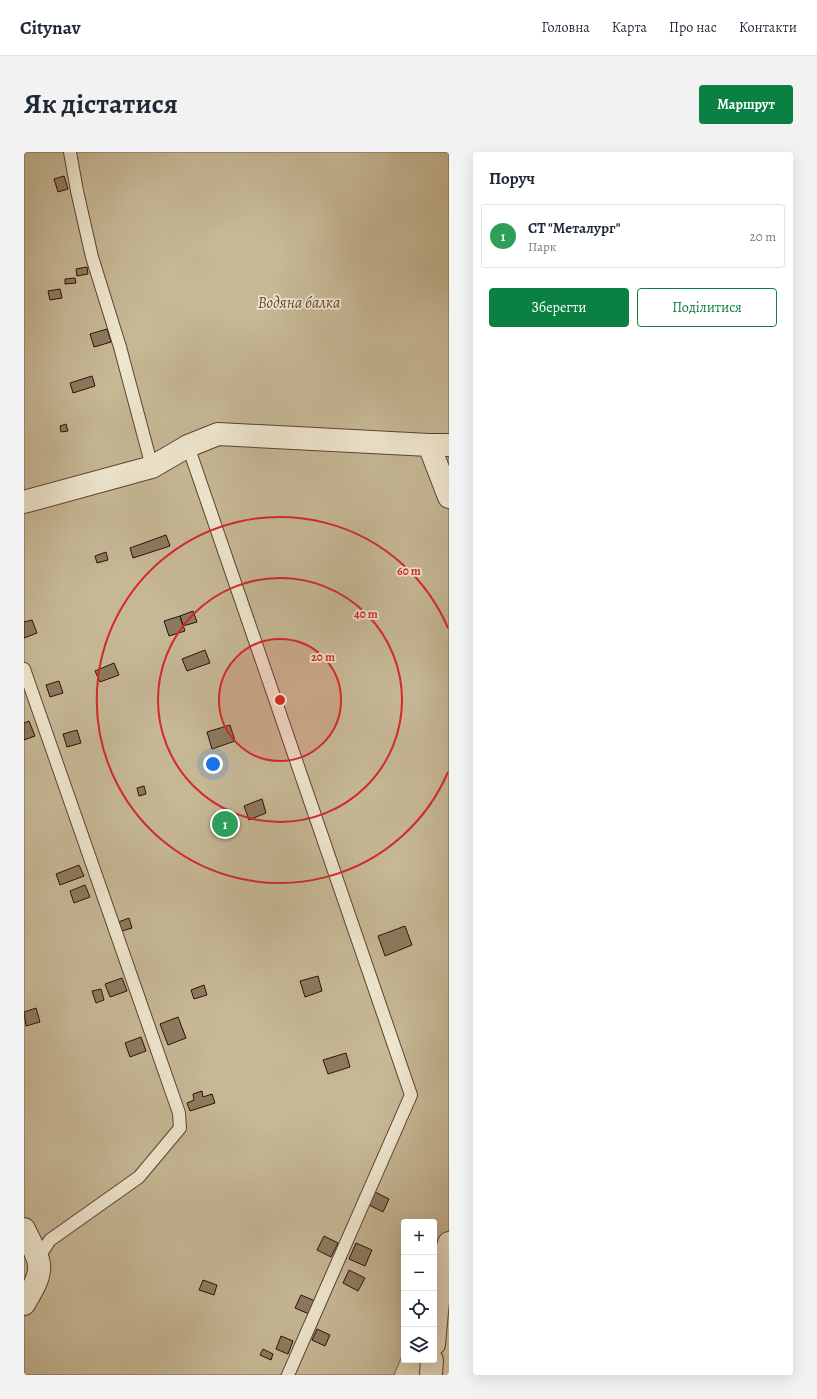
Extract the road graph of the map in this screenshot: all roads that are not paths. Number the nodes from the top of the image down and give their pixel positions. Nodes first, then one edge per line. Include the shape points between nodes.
1 (70, 152) edge
2 (439, 445) edge
3 (188, 446) junction
4 (152, 467) junction
5 (449, 497) edge
6 (24, 502) edge
7 (24, 669) edge
8 (24, 1229) edge
9 (449, 1243) edge
10 (38, 1258) junction
11 (24, 1304) edge
12 (436, 1327) edge
13 (432, 1363) edge
14 (288, 1375) edge
15 (431, 1375) edge

1 - 4 lane via 92,257 120,347
2 - 3 street via 218,434
2 - 5 street
3 - 4 street
3 - 14 lane via 411,1095
4 - 6 street
7 - 10 lane via 179,1113 180,1128 139,1178 50,1240
8 - 10 street
9 - 12 street via 441,1270
10 - 11 street via 40,1268 37,1278
13 - 15 street

